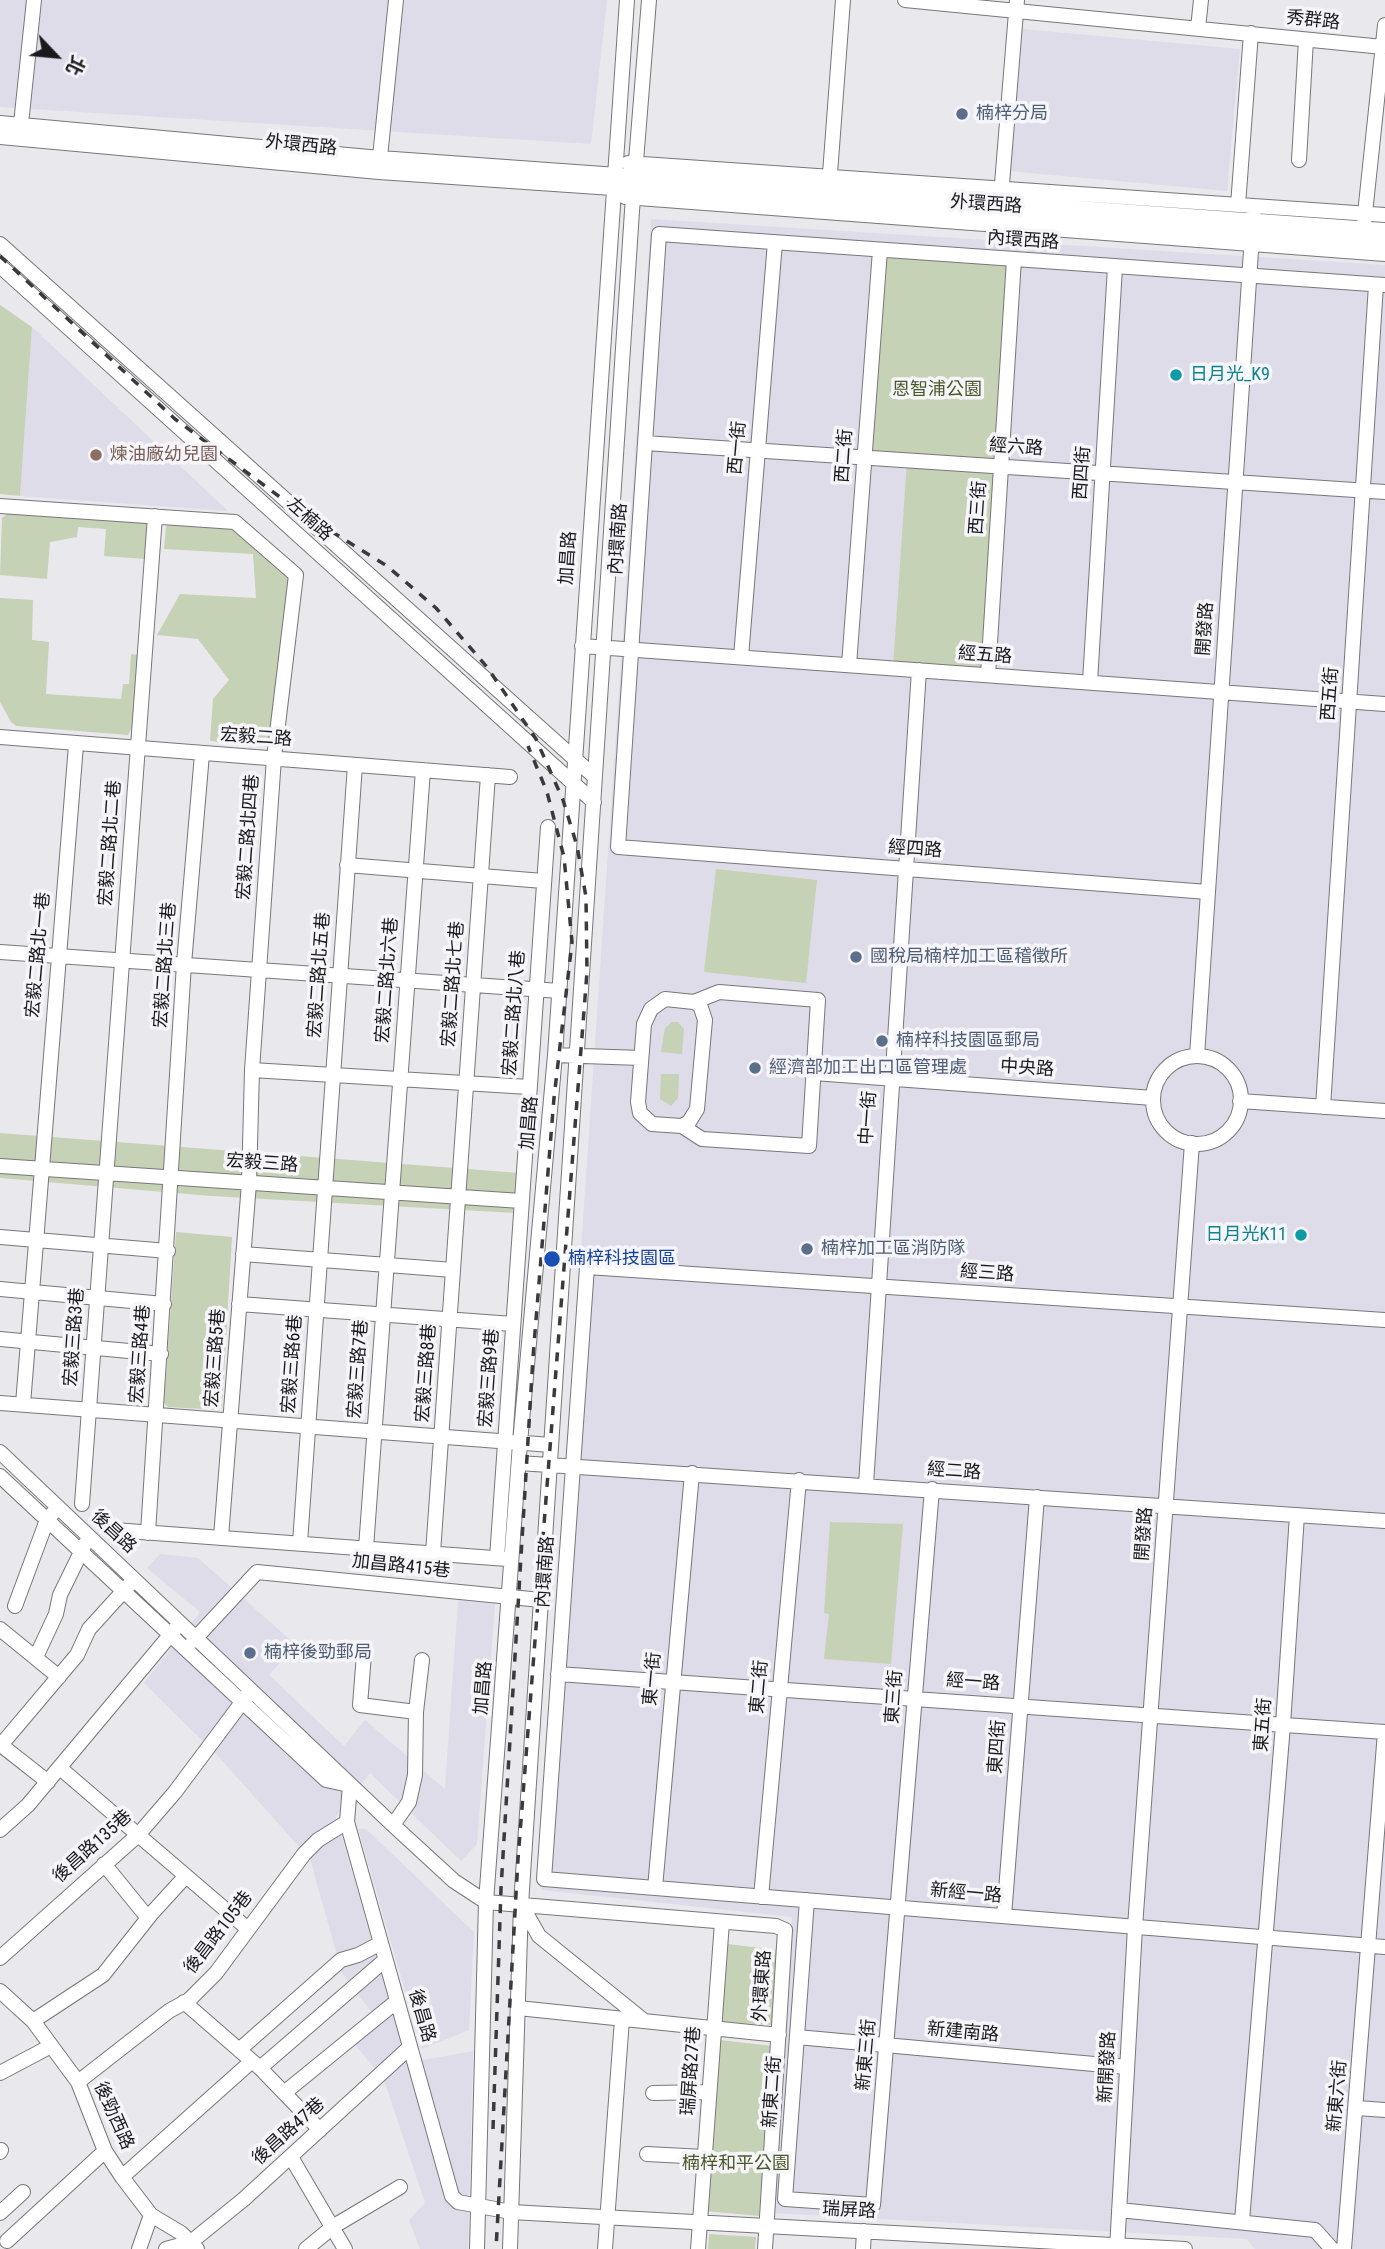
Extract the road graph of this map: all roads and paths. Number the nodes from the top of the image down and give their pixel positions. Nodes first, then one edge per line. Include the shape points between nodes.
1 (34, 0) edge
2 (396, 0) edge
3 (627, 0) edge
4 (649, 0) edge
5 (843, 0) edge
6 (905, 0) edge
7 (1201, 0) edge
8 (1017, 5) edge
9 (1385, 25) edge
10 (1198, 28) junction
11 (1251, 33) junction
12 (1306, 40) junction
13 (1382, 47) junction
14 (0, 115) edge
15 (0, 123) edge
16 (21, 124) junction
17 (4, 139) edge
18 (1299, 160) dead end
19 (379, 165) junction
20 (613, 180) junction
21 (635, 182) junction
22 (828, 195) junction
23 (1238, 205) junction
24 (1000, 207) junction
25 (1385, 215) edge
26 (1253, 225) junction
27 (1385, 230) edge
28 (1363, 233) junction
29 (659, 234) joint
30 (1385, 241) edge
31 (775, 242) junction
32 (0, 244) edge
33 (880, 250) junction
34 (1385, 254) edge
35 (1013, 259) junction
36 (0, 266) edge
37 (1115, 267) junction
38 (1249, 276) junction
39 (1381, 285) edge
40 (645, 443) junction
41 (758, 450) junction
42 (865, 457) junction
43 (1001, 466) junction
44 (1103, 473) junction
45 (1236, 482) junction
46 (1363, 490) junction
47 (1385, 492) edge
48 (0, 506) edge
49 (155, 516) junction
50 (582, 646) junction
51 (604, 648) junction
52 (631, 649) junction
53 (740, 657) junction
54 (849, 665) junction
55 (919, 670) junction
56 (988, 675) junction
57 (1090, 682) junction
58 (1222, 692) junction
59 (1349, 701) junction
60 (1385, 704) edge
61 (0, 737) edge
62 (76, 745) junction
63 (138, 749) junction
64 (202, 754) junction
65 (274, 758) junction
66 (575, 761) junction
67 (355, 765) junction
68 (423, 770) junction
69 (488, 775) junction
70 (510, 777) dead end
71 (595, 777) junction
72 (572, 784) junction
73 (594, 802) junction
74 (548, 827) dead end
75 (618, 847) joint
76 (347, 865) junction
77 (906, 869) junction
78 (415, 870) junction
79 (481, 876) junction
80 (543, 881) junction
81 (1208, 892) junction
82 (0, 952) edge
83 (59, 956) junction
84 (122, 961) junction
85 (184, 964) junction
86 (259, 971) junction
87 (340, 976) junction
88 (407, 981) junction
89 (473, 986) junction
90 (536, 990) junction
91 (560, 991) junction
92 (694, 1002) junction
93 (555, 1055) junction
94 (1197, 1056) junction
95 (577, 1057) junction
96 (641, 1058) junction
97 (252, 1070) junction
98 (814, 1073) junction
99 (333, 1074) junction
100 (400, 1078) junction
101 (891, 1079) junction
102 (466, 1083) junction
103 (529, 1087) junction
104 (1153, 1098) junction
105 (1240, 1101) junction
106 (1323, 1107) junction
107 (1385, 1111) edge
108 (682, 1126) junction
109 (1192, 1143) junction
110 (0, 1166) edge
111 (41, 1169) junction
112 (106, 1173) junction
113 (173, 1178) junction
114 (249, 1183) junction
115 (325, 1188) junction
116 (392, 1192) junction
117 (458, 1196) junction
118 (521, 1201) junction
119 (0, 1237) edge
120 (36, 1240) junction
121 (101, 1245) junction
122 (168, 1251) junction
123 (243, 1254) junction
124 (320, 1260) junction
125 (386, 1265) junction
126 (587, 1267) joint
127 (453, 1270) junction
128 (877, 1286) junction
129 (0, 1289) edge
130 (32, 1293) junction
131 (97, 1297) junction
132 (164, 1304) junction
133 (239, 1304) junction
134 (1180, 1306) junction
135 (316, 1310) junction
136 (383, 1315) junction
137 (450, 1320) junction
138 (1385, 1320) edge
139 (513, 1324) junction
140 (0, 1339) edge
141 (28, 1341) junction
142 (93, 1348) junction
143 (161, 1354) junction
144 (0, 1403) edge
145 (23, 1405) junction
146 (89, 1410) junction
147 (156, 1415) junction
148 (230, 1420) junction
149 (308, 1426) junction
150 (374, 1431) junction
151 (442, 1437) junction
152 (505, 1441) junction
153 (520, 1443) junction
154 (551, 1445) junction
155 (0, 1452) edge
156 (520, 1463) junction
157 (550, 1463) junction
158 (573, 1465) junction
159 (692, 1473) junction
160 (0, 1476) edge
161 (799, 1480) junction
162 (866, 1485) junction
163 (932, 1489) junction
164 (1037, 1497) junction
165 (82, 1504) dead end
166 (1166, 1506) junction
167 (58, 1507) junction
168 (1297, 1515) junction
169 (47, 1520) junction
170 (1385, 1521) edge
171 (114, 1530) dead end
172 (148, 1533) junction
173 (221, 1536) junction
174 (91, 1537) junction
175 (300, 1543) junction
176 (366, 1548) junction
177 (80, 1550) junction
178 (433, 1553) junction
179 (497, 1558) junction
180 (513, 1559) junction
181 (135, 1578) junction
182 (123, 1591) junction
183 (511, 1598) junction
184 (541, 1600) junction
185 (15, 1606) dead end
186 (181, 1622) junction
187 (171, 1633) junction
188 (2, 1635) edge
189 (192, 1642) junction
190 (364, 1654) dead end
191 (36, 1657) junction
192 (422, 1660) dead end
193 (558, 1674) junction
194 (59, 1677) junction
195 (672, 1682) junction
196 (779, 1689) junction
197 (248, 1695) junction
198 (915, 1698) junction
199 (1021, 1706) junction
200 (416, 1712) junction
201 (1150, 1715) junction
202 (1283, 1725) junction
203 (1385, 1732) edge
204 (1, 1745) edge
205 (60, 1768) junction
206 (48, 1782) junction
207 (351, 1785) junction
208 (346, 1822) junction
209 (393, 1825) junction
210 (0, 1830) edge
211 (138, 1835) junction
212 (104, 1864) junction
213 (184, 1878) junction
214 (544, 1879) joint
215 (655, 1888) junction
216 (761, 1896) junction
217 (807, 1900) junction
218 (486, 1902) junction
219 (521, 1905) junction
220 (899, 1908) junction
221 (1004, 1916) junction
222 (148, 1918) junction
223 (722, 1922) junction
224 (1135, 1927) junction
225 (248, 1929) junction
226 (1265, 1938) junction
227 (381, 1942) junction
228 (1370, 1946) junction
229 (1385, 1947) edge
230 (0, 1958) edge
231 (386, 1960) junction
232 (0, 1991) edge
233 (397, 2001) junction
234 (184, 2002) junction
235 (518, 2008) junction
236 (622, 2019) junction
237 (33, 2021) junction
238 (644, 2021) junction
239 (714, 2029) junction
240 (779, 2035) junction
241 (797, 2038) junction
242 (51, 2046) junction
243 (887, 2046) junction
244 (410, 2047) junction
245 (239, 2050) junction
246 (256, 2064) junction
247 (1127, 2067) junction
248 (0, 2073) edge
249 (78, 2082) junction
250 (653, 2092) dead end
251 (709, 2092) junction
252 (284, 2093) junction
253 (1357, 2108) junction
254 (1385, 2110) edge
255 (320, 2130) junction
256 (105, 2151) junction
257 (647, 2154) dead end
258 (291, 2157) junction
259 (704, 2157) junction
260 (122, 2177) junction
261 (400, 2187) dead end
262 (23, 2192) dead end
263 (873, 2205) joint
264 (480, 2208) junction
265 (1119, 2210) junction
266 (511, 2212) junction
267 (0, 2213) edge
268 (151, 2215) junction
269 (607, 2218) junction
270 (1242, 2221) junction
271 (699, 2222) junction
272 (334, 2226) junction
273 (766, 2226) junction
274 (864, 2231) junction
275 (6, 2241) edge
276 (1016, 2244) edge
277 (194, 2245) edge
278 (1117, 2247) edge
279 (139, 2249) edge
280 (166, 2249) edge
281 (306, 2249) edge
282 (345, 2249) edge
283 (477, 2249) edge
284 (510, 2249) edge
285 (605, 2249) edge
286 (698, 2249) edge
287 (765, 2249) edge
288 (863, 2249) edge
289 (1185, 2249) edge
290 (1332, 2249) edge
291 (1344, 2249) edge

1 - 16 street
2 - 19 street
3 - 20 street, 加昌路
4 - 21 street
5 - 22 street
6 - 8 street, 秀群路
7 - 10 street
8 - 10 street, 秀群路
8 - 24 street
9 - 13 street
10 - 11 street, 秀群路
11 - 12 street, 秀群路
11 - 23 street
12 - 13 street, 秀群路
12 - 18 street
13 - 28 street
14 - 16 street, 外環西路
15 - 16 street, 外環西路
16 - 19 street, 外環西路
17 - 19 street, 外環西路
19 - 20 street, 外環西路 via 586,171
19 - 20 street, 外環西路 via 586,187
20 - 21 street, 外環西路
20 - 21 street, 外環西路
20 - 50 street, 加昌路
21 - 22 street, 外環西路
21 - 22 street, 外環西路
21 - 51 street
22 - 24 street, 外環西路
22 - 24 street, 外環西路
23 - 24 street, 外環西路
23 - 26 street, 外環西路
24 - 26 street, 外環西路
24 - 26 street, 外環西路
25 - 28 street, 外環西路
26 - 28 street, 外環西路
26 - 28 street, 外環西路
26 - 38 street, 開發路
27 - 28 street, 外環西路
28 - 30 street, 外環西路
28 - 34 street, 外環西路
29 - 31 street, 內環西路
29 - 40 street, 內環南路
31 - 33 street, 內環西路
31 - 41 street, 西一街
32 - 66 street, 左楠路
33 - 35 street, 內環西路
33 - 42 street, 西二街
35 - 37 street, 內環西路
35 - 43 street, 西三街
36 - 72 street, 左楠路
37 - 38 street, 內環西路
37 - 44 street, 西四街
38 - 39 street, 內環西路
38 - 45 street, 開發路
39 - 46 street, 西五街
40 - 41 street, 經六路
40 - 52 street, 內環南路
41 - 42 street, 經六路
41 - 53 street, 西一街
42 - 43 street, 經六路
42 - 54 street, 西二街
43 - 44 street, 經六路
43 - 56 street, 西三街
44 - 45 street, 經六路
44 - 57 street, 西四街
45 - 46 street, 經六路
45 - 58 street, 開發路
46 - 47 street, 經六路
46 - 59 street, 西五街
48 - 49 street
49 - 63 street, 宏毅二路北二巷
49 - 65 street, 宏毅二路北四巷 via 235,522 296,575
50 - 51 street, 經五路
50 - 66 street, 加昌路
51 - 52 street, 經五路
51 - 71 street
52 - 53 street, 經五路
52 - 75 street, 內環南路
53 - 54 street, 經五路
54 - 55 street, 經五路
55 - 56 street, 經五路
55 - 77 street, 中一街
56 - 57 street, 經五路
57 - 58 street, 經五路
58 - 59 street, 經五路
58 - 81 street, 開發路
59 - 60 street, 經五路
59 - 106 street, 西五街
61 - 62 street, 宏毅二路
62 - 63 street, 宏毅二路
62 - 83 street, 宏毅二路北一巷
63 - 64 street, 宏毅二路
63 - 84 street, 宏毅二路北二巷
64 - 65 street, 宏毅二路
64 - 85 street, 宏毅二路北三巷
65 - 67 street, 宏毅二路
65 - 86 street, 宏毅二路北四巷
66 - 71 street, 左楠路
66 - 72 street, 加昌路
67 - 68 street, 宏毅二路
67 - 76 street, 宏毅二路北五巷
68 - 69 street, 宏毅二路
68 - 78 street, 宏毅二路北六巷
69 - 70 street, 宏毅二路
69 - 79 street, 宏毅二路北七巷
71 - 73 street
72 - 73 street, 左楠路
72 - 91 street, 加昌路
73 - 95 street
74 - 80 street, 宏毅二路北八巷
75 - 77 street, 經四路
76 - 78 street
76 - 87 street, 宏毅二路北五巷
77 - 81 street, 經四路
77 - 101 street, 中一街
78 - 79 street
78 - 88 street, 宏毅二路北六巷
79 - 80 street
79 - 89 street, 宏毅二路北七巷
80 - 90 street, 宏毅二路北八巷
81 - 94 street, 開發路
82 - 83 street
83 - 84 street
83 - 111 street, 宏毅二路北一巷
84 - 85 street
84 - 112 street, 宏毅二路北二巷
85 - 86 street
85 - 113 street, 宏毅二路北三巷
86 - 87 street
86 - 97 street, 宏毅二路北四巷
87 - 88 street
87 - 99 street, 宏毅二路北五巷
88 - 89 street
88 - 100 street, 宏毅二路北六巷
89 - 90 street
89 - 102 street, 宏毅二路北七巷
90 - 91 street
90 - 103 street, 宏毅二路北八巷
91 - 93 street, 加昌路
92 - 96 street via 656,1002 644,1024
92 - 98 street via 719,992 818,1000
92 - 108 street via 704,1012 705,1029 697,1109
93 - 95 street
93 - 153 street, 加昌路
94 - 104 street via 1168,1067
94 - 105 street via 1226,1066 1237,1082
95 - 96 street
95 - 154 street
96 - 108 street via 640,1113 660,1126
97 - 99 street
97 - 114 street, 宏毅二路北四巷
98 - 101 street, 中央路
98 - 108 street via 809,1146 702,1139
99 - 100 street
99 - 115 street, 宏毅二路北五巷
100 - 102 street
100 - 116 street, 宏毅二路北六巷
101 - 104 street, 中央路
101 - 128 street, 中一街
102 - 103 street
102 - 117 street, 宏毅二路北七巷
103 - 118 street, 宏毅二路北八巷
104 - 109 street via 1160,1124 1175,1138
105 - 106 street
105 - 109 street via 1233,1124 1224,1134
106 - 107 street
109 - 134 street, 開發路
110 - 111 street, 宏毅三路
111 - 112 street, 宏毅三路
111 - 120 street, 宏毅二路北一巷
112 - 113 street, 宏毅三路
112 - 121 street, 宏毅三路3巷
113 - 114 street, 宏毅三路
113 - 122 street, 宏毅三路4巷
114 - 115 street, 宏毅三路
114 - 123 street, 宏毅三路5巷
115 - 116 street, 宏毅三路
115 - 124 street, 宏毅三路6巷
116 - 117 street, 宏毅三路
116 - 125 street, 宏毅三路7巷
117 - 118 street, 宏毅三路
117 - 127 street, 宏毅三路8巷
118 - 139 street, 宏毅三路9巷
119 - 120 street
120 - 121 street
120 - 130 street, 宏毅二路北一巷
121 - 122 street
121 - 131 street, 宏毅三路3巷
122 - 132 street, 宏毅三路4巷
123 - 124 street
123 - 133 street, 宏毅三路5巷
124 - 125 street
124 - 135 street, 宏毅三路6巷
125 - 127 street
125 - 136 street, 宏毅三路7巷
126 - 128 street, 經三路
126 - 158 street, 內環南路
127 - 137 street, 宏毅三路8巷
128 - 134 street, 經三路
128 - 162 street, 中一街
129 - 130 street
130 - 131 street
130 - 141 street, 宏毅二路北一巷
131 - 132 street
131 - 142 street, 宏毅三路3巷
132 - 143 street, 宏毅三路4巷
133 - 135 street
133 - 148 street, 宏毅三路5巷
134 - 138 street, 經三路
134 - 166 street, 開發路
135 - 136 street
135 - 149 street, 宏毅三路6巷
136 - 137 street
136 - 150 street, 宏毅三路7巷
137 - 139 street
137 - 151 street, 宏毅三路8巷
139 - 152 street, 宏毅三路9巷
140 - 141 street
141 - 142 street
141 - 145 street, 宏毅二路北一巷
142 - 143 street
142 - 146 street, 宏毅三路3巷
143 - 147 street, 宏毅三路4巷
144 - 145 street
145 - 146 street
146 - 147 street
146 - 165 street, 宏毅三路3巷
147 - 148 street
147 - 172 street, 宏毅三路4巷
148 - 149 street
148 - 173 street, 宏毅三路5巷
149 - 150 street
149 - 175 street, 宏毅三路6巷
150 - 151 street
150 - 176 street, 宏毅三路7巷
151 - 152 street
151 - 178 street, 宏毅三路8巷
152 - 153 street
152 - 179 street, 宏毅三路9巷
153 - 154 street
153 - 156 street, 加昌路
154 - 157 street
155 - 167 street, 後昌路
156 - 157 street, 經二路
156 - 180 street, 加昌路
157 - 158 street, 經二路
157 - 184 street
158 - 159 street, 經二路
158 - 193 street, 內環南路
159 - 161 street, 經二路
159 - 195 street, 東一街
160 - 169 street, 後昌路
161 - 162 street, 經二路
161 - 196 street, 東二街
162 - 163 street, 經二路
163 - 164 street, 經二路
163 - 198 street, 東三街
164 - 166 street, 經二路
164 - 199 street, 東四街
166 - 168 street, 經二路
166 - 201 street, 開發路
167 - 169 street
167 - 174 street, 後昌路
168 - 170 street, 經二路
168 - 202 street, 東五街
169 - 177 street, 後昌路
169 - 185 street
171 - 172 street
172 - 173 street
173 - 175 street
174 - 177 street
174 - 181 street, 後昌路
175 - 176 street
176 - 178 street
177 - 182 street, 後昌路
177 - 191 street
178 - 179 street
179 - 180 street
180 - 183 street, 加昌路
181 - 182 street
181 - 186 street, 後昌路
182 - 187 street, 後昌路
182 - 194 street via 89,1629 77,1655
183 - 184 street, 加昌路415巷
183 - 189 street, 加昌路415巷 via 257,1572
183 - 218 street, 加昌路
184 - 219 street
186 - 187 street
186 - 189 street, 後昌路
187 - 189 street, 後昌路
187 - 205 street
188 - 191 street
189 - 197 street, 後昌路
190 - 200 street via 360,1705
191 - 194 street
192 - 200 street
193 - 195 street, 經一路
193 - 214 street, 內環南路
194 - 204 street
195 - 196 street, 經一路
195 - 215 street, 東一街
196 - 198 street, 經一路
196 - 216 street, 東二街
197 - 207 street, 後昌路
197 - 211 street, 後昌路135巷
198 - 199 street, 經一路
198 - 220 street, 東三街
199 - 201 street, 經一路
199 - 221 street, 東四街
200 - 209 street via 415,1775 409,1802
201 - 202 street, 經一路
201 - 224 street, 開發路
202 - 203 street, 經一路
202 - 226 street, 東五街
203 - 228 street, 新東六街
204 - 206 street
205 - 206 street
205 - 211 street
206 - 210 street
207 - 208 street, 後昌路
207 - 209 street
208 - 225 street, 後昌路105巷 via 304,1854
208 - 227 street, 後昌路
209 - 218 street via 459,1885
211 - 212 street, 後昌路135巷
211 - 213 street
212 - 222 street
212 - 230 street, 後昌路135巷
213 - 222 street
213 - 225 street
214 - 215 street, 新經一路
215 - 216 street, 新經一路
216 - 217 street, 新經一路
217 - 220 street, 新經一路
217 - 241 street, 新東二街
218 - 219 street, 外環東路
218 - 264 street, 加昌路
219 - 223 street, 外環東路
219 - 235 street
219 - 238 street via 538,1936
220 - 221 street, 新經一路
220 - 243 street, 新東三街
221 - 224 street, 新經一路
222 - 237 street via 103,1975
223 - 239 street, 瑞屏路27巷
223 - 240 street, 外環東路 via 785,1930
224 - 226 street, 新經一路
224 - 247 street, 新開發路
225 - 234 street, 後昌路105巷 via 216,1973
226 - 228 street, 新經一路
226 - 270 street, 東五街
227 - 231 street, 後昌路
227 - 245 street via 341,1960
228 - 229 street, 新經一路
228 - 253 street, 新東六街
231 - 233 street, 後昌路
231 - 246 street
232 - 237 street, 後勁西路
233 - 244 street, 後昌路
233 - 252 street
234 - 245 street
234 - 249 street, 後昌路105巷
235 - 236 street
235 - 266 street
236 - 238 street
236 - 269 street
237 - 242 street, 後勁西路
238 - 239 street
239 - 240 street
239 - 251 street, 瑞屏路27巷
240 - 273 street, 外環東路
241 - 243 street, 新建南路
241 - 263 street, 新東二街 via 785,2199
242 - 248 street
242 - 249 street, 後勁西路
243 - 247 street, 新建南路
243 - 263 street, 新東三街
244 - 255 street, 後昌路47巷
244 - 264 street, 後昌路 via 452,2196 458,2203
245 - 246 street
246 - 252 street
246 - 260 street
247 - 265 street, 新開發路
249 - 256 street, 後勁西路
250 - 251 street
251 - 259 street, 瑞屏路27巷
252 - 255 street
253 - 254 street
253 - 291 street, 新東六街
255 - 258 street, 後昌路47巷
256 - 260 street, 後勁西路
256 - 275 street
257 - 259 street
258 - 272 street
258 - 277 street, 後昌路47巷
259 - 271 street, 瑞屏路27巷
260 - 268 street, 後勁西路
261 - 272 street
262 - 267 street
264 - 266 street, 後昌路
264 - 283 street, 加昌路
265 - 270 street
265 - 278 street, 新開發路
266 - 269 street, 瑞屏路
266 - 284 street
268 - 277 street, 後勁西路
268 - 279 street
269 - 271 street, 瑞屏路
269 - 285 street
270 - 290 street via 1315,2230
271 - 273 street, 瑞屏路
271 - 286 street, 瑞屏路27巷
272 - 281 street
272 - 282 street
273 - 274 street, 瑞屏路
273 - 287 street, 外環東路
274 - 276 street, 瑞屏路
274 - 288 street
276 - 278 street, 瑞屏路
277 - 280 street
278 - 289 street, 瑞屏路

